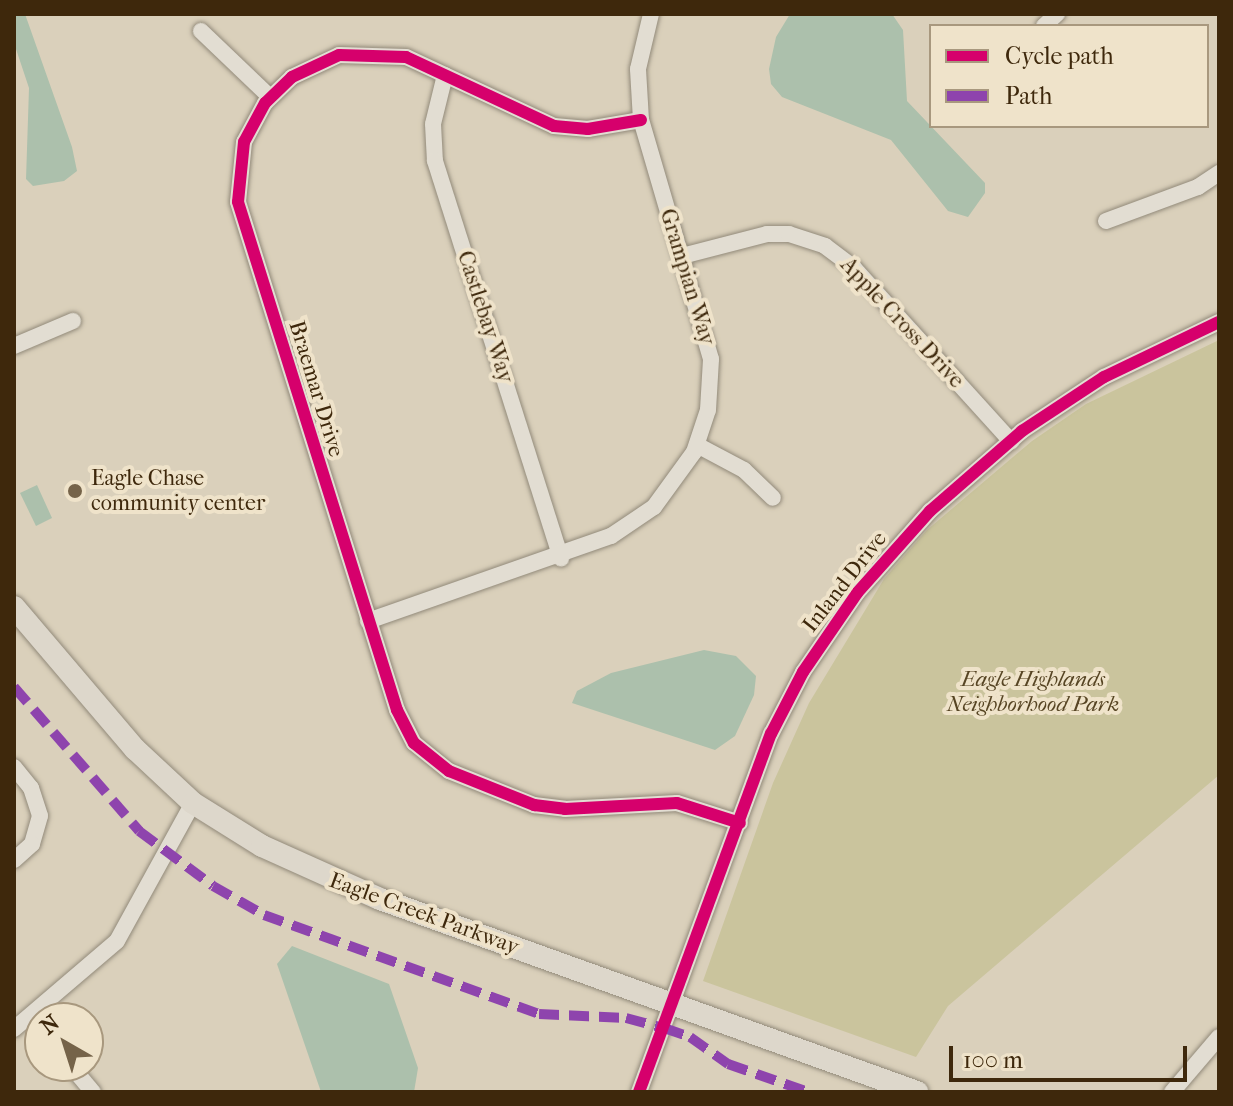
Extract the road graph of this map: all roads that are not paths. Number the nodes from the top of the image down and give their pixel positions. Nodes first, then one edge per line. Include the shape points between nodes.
1 (651, 14) edge
2 (201, 31) dead end
3 (445, 75) junction
4 (270, 97) junction
5 (641, 120) junction
6 (1219, 173) edge
7 (1106, 221) dead end
8 (682, 256) junction
9 (73, 321) dead end
10 (1219, 322) edge
11 (14, 346) edge
12 (1011, 441) junction
13 (697, 445) junction
14 (773, 498) dead end
15 (561, 558) junction
16 (14, 607) edge
17 (368, 621) junction
18 (14, 767) edge
19 (193, 803) junction
20 (740, 823) junction
21 (14, 860) edge
22 (55, 1002) edge
23 (674, 1006) junction
24 (1219, 1037) edge
25 (639, 1092) edge
26 (917, 1092) edge
27 (1172, 1092) edge

1 - 5 street, Grampian Way via 640,54
2 - 4 street
3 - 4 street, Braemar Drive via 406,57 354,53 312,66
3 - 5 street, Braemar Drive via 554,126 588,129
3 - 15 street, Castlebay Way via 433,124 435,161
4 - 17 street, Braemar Drive via 244,142 238,202
5 - 8 street, Grampian Way
6 - 7 street via 1198,187
8 - 12 street, Apple Cross Drive via 767,234 825,246 854,268
8 - 13 street, Grampian Way via 711,359 710,403
9 - 11 street
10 - 12 street, Inland Drive via 1104,377
12 - 20 street, Inland Drive via 915,526 836,623 776,724
13 - 14 street via 744,470
13 - 15 street, Grampian Way via 654,507 611,536
15 - 17 street, Grampian Way
16 - 19 main road, Eagle Creek Parkway via 127,741
17 - 20 street, Braemar Drive via 406,731 424,754 449,771 544,808 660,801
18 - 21 street via 35,794 40,816 32,844
19 - 22 street via 123,932
19 - 23 main road, Eagle Creek Parkway via 324,877
20 - 23 street, Inland Drive
23 - 25 street, Inland Drive
23 - 26 main road, Eagle Creek Parkway
24 - 27 street

